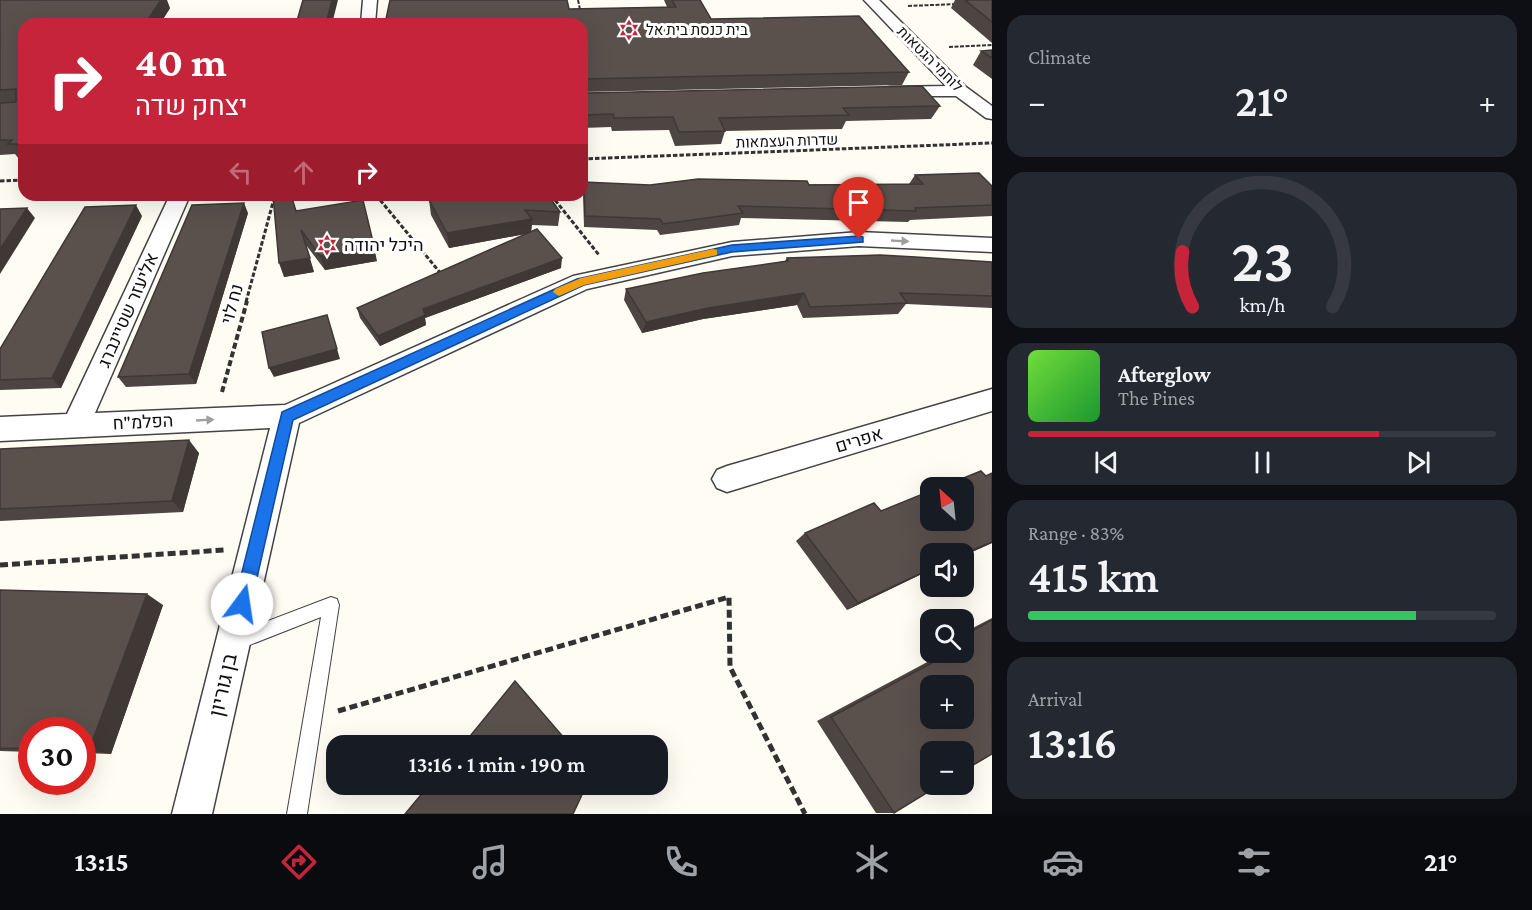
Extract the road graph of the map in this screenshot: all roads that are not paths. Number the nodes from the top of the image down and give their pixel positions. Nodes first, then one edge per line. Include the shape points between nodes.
1 (370, 0) edge
2 (874, 3) edge
3 (368, 18) edge
4 (960, 91) junction
5 (879, 92) edge
6 (992, 114) edge
7 (177, 201) edge
8 (992, 245) edge
9 (992, 400) edge
10 (287, 416) junction
11 (76, 425) junction
12 (0, 429) edge
13 (727, 479) dead end
14 (233, 642) junction
15 (192, 814) edge
16 (297, 814) edge

1 - 3 street
2 - 4 street, לוחמי הגטאות
4 - 5 street
4 - 6 street, לוחמי הגטאות
7 - 11 street, אליעזר שטיינברג
10 -> 8 street via 581,282 744,248 859,239
9 - 13 street, אפרים
11 -> 10 street, הפלמ"ח
10 - 14 street, בן גוריון
11 - 12 street, הפלמ"ח
14 - 15 street, בן גוריון
14 - 16 lane via 331,605

